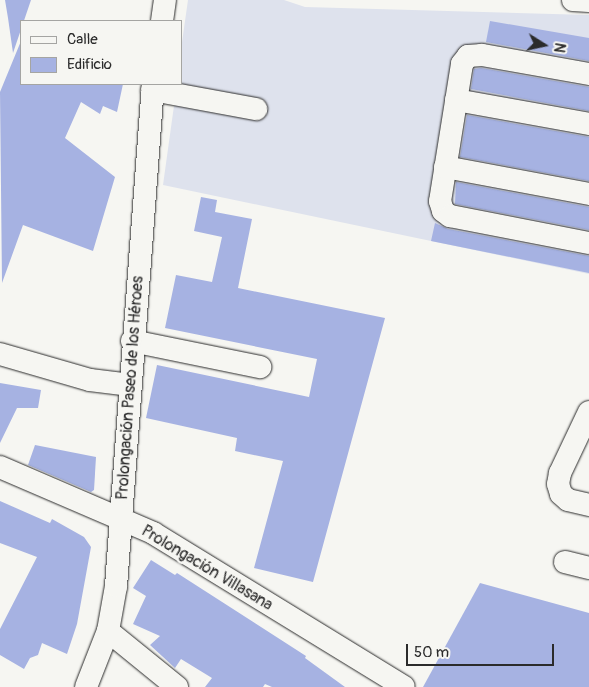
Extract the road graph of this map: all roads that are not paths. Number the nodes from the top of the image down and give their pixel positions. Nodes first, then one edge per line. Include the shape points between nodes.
1 (165, 0) edge
2 (573, 0) edge
3 (589, 1) edge
4 (162, 20) edge
5 (589, 74) edge
6 (153, 87) edge
7 (456, 100) junction
8 (256, 109) dead end
9 (589, 124) edge
10 (445, 167) junction
11 (589, 194) edge
12 (589, 243) edge
13 (132, 341) junction
14 (0, 354) edge
15 (260, 367) dead end
16 (129, 385) junction
17 (589, 412) edge
18 (580, 451) edge
19 (0, 467) edge
20 (589, 505) edge
21 (120, 519) junction
22 (565, 562) dead end
23 (589, 568) edge
24 (108, 631) junction
25 (86, 687) edge
26 (177, 687) edge
27 (404, 687) edge

1 - 4 street
2 - 3 street
5 - 7 street via 473,54 462,64
6 - 8 street
6 - 13 street, Prolongación Paseo de los Héroes
7 - 9 street
7 - 10 street
10 - 11 street
10 - 12 street via 440,201 443,211 450,216
13 - 15 street
13 - 16 street, Prolongación Paseo de los Héroes
14 - 16 street via 90,380
16 - 21 street, Prolongación Paseo de los Héroes
17 - 18 street
18 - 20 street via 560,473 561,494 568,500
19 - 21 street, Prolongación Villasana
21 - 24 street, Prolongación Paseo de los Héroes via 116,586
21 - 27 street, Prolongación Villasana via 153,533
22 - 23 street
24 - 25 street, Prolongación Paseo de los Héroes
24 - 26 street

